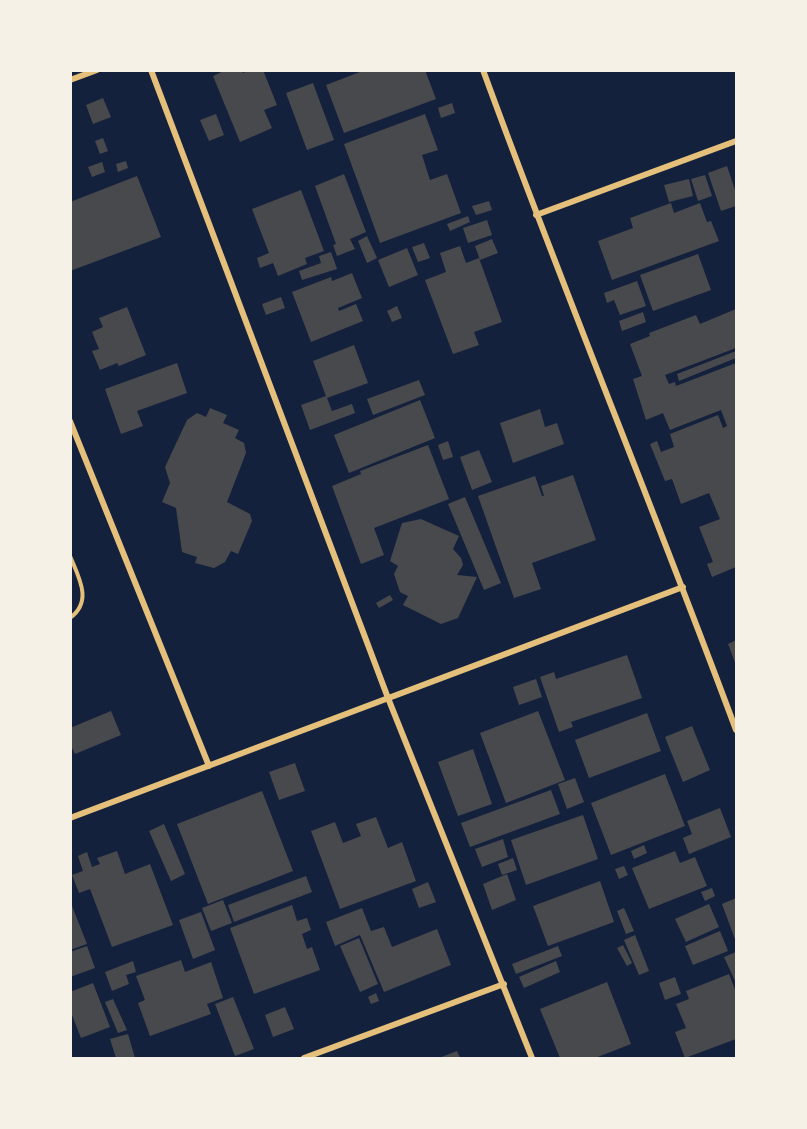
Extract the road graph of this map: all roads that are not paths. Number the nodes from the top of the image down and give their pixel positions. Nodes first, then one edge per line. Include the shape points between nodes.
1 (97, 70) edge
2 (151, 70) edge
3 (483, 70) edge
4 (70, 80) edge
5 (736, 141) edge
6 (536, 215) junction
7 (70, 421) edge
8 (683, 587) junction
9 (388, 698) junction
10 (736, 730) edge
11 (209, 766) junction
12 (70, 818) edge
13 (504, 984) junction
14 (304, 1059) edge
15 (532, 1059) edge

1 - 4 street
2 - 9 street
3 - 6 street
5 - 6 street
6 - 8 street
7 - 11 street
8 - 9 street
8 - 10 street
9 - 11 street
9 - 13 street
11 - 12 street
13 - 14 street
13 - 15 street

